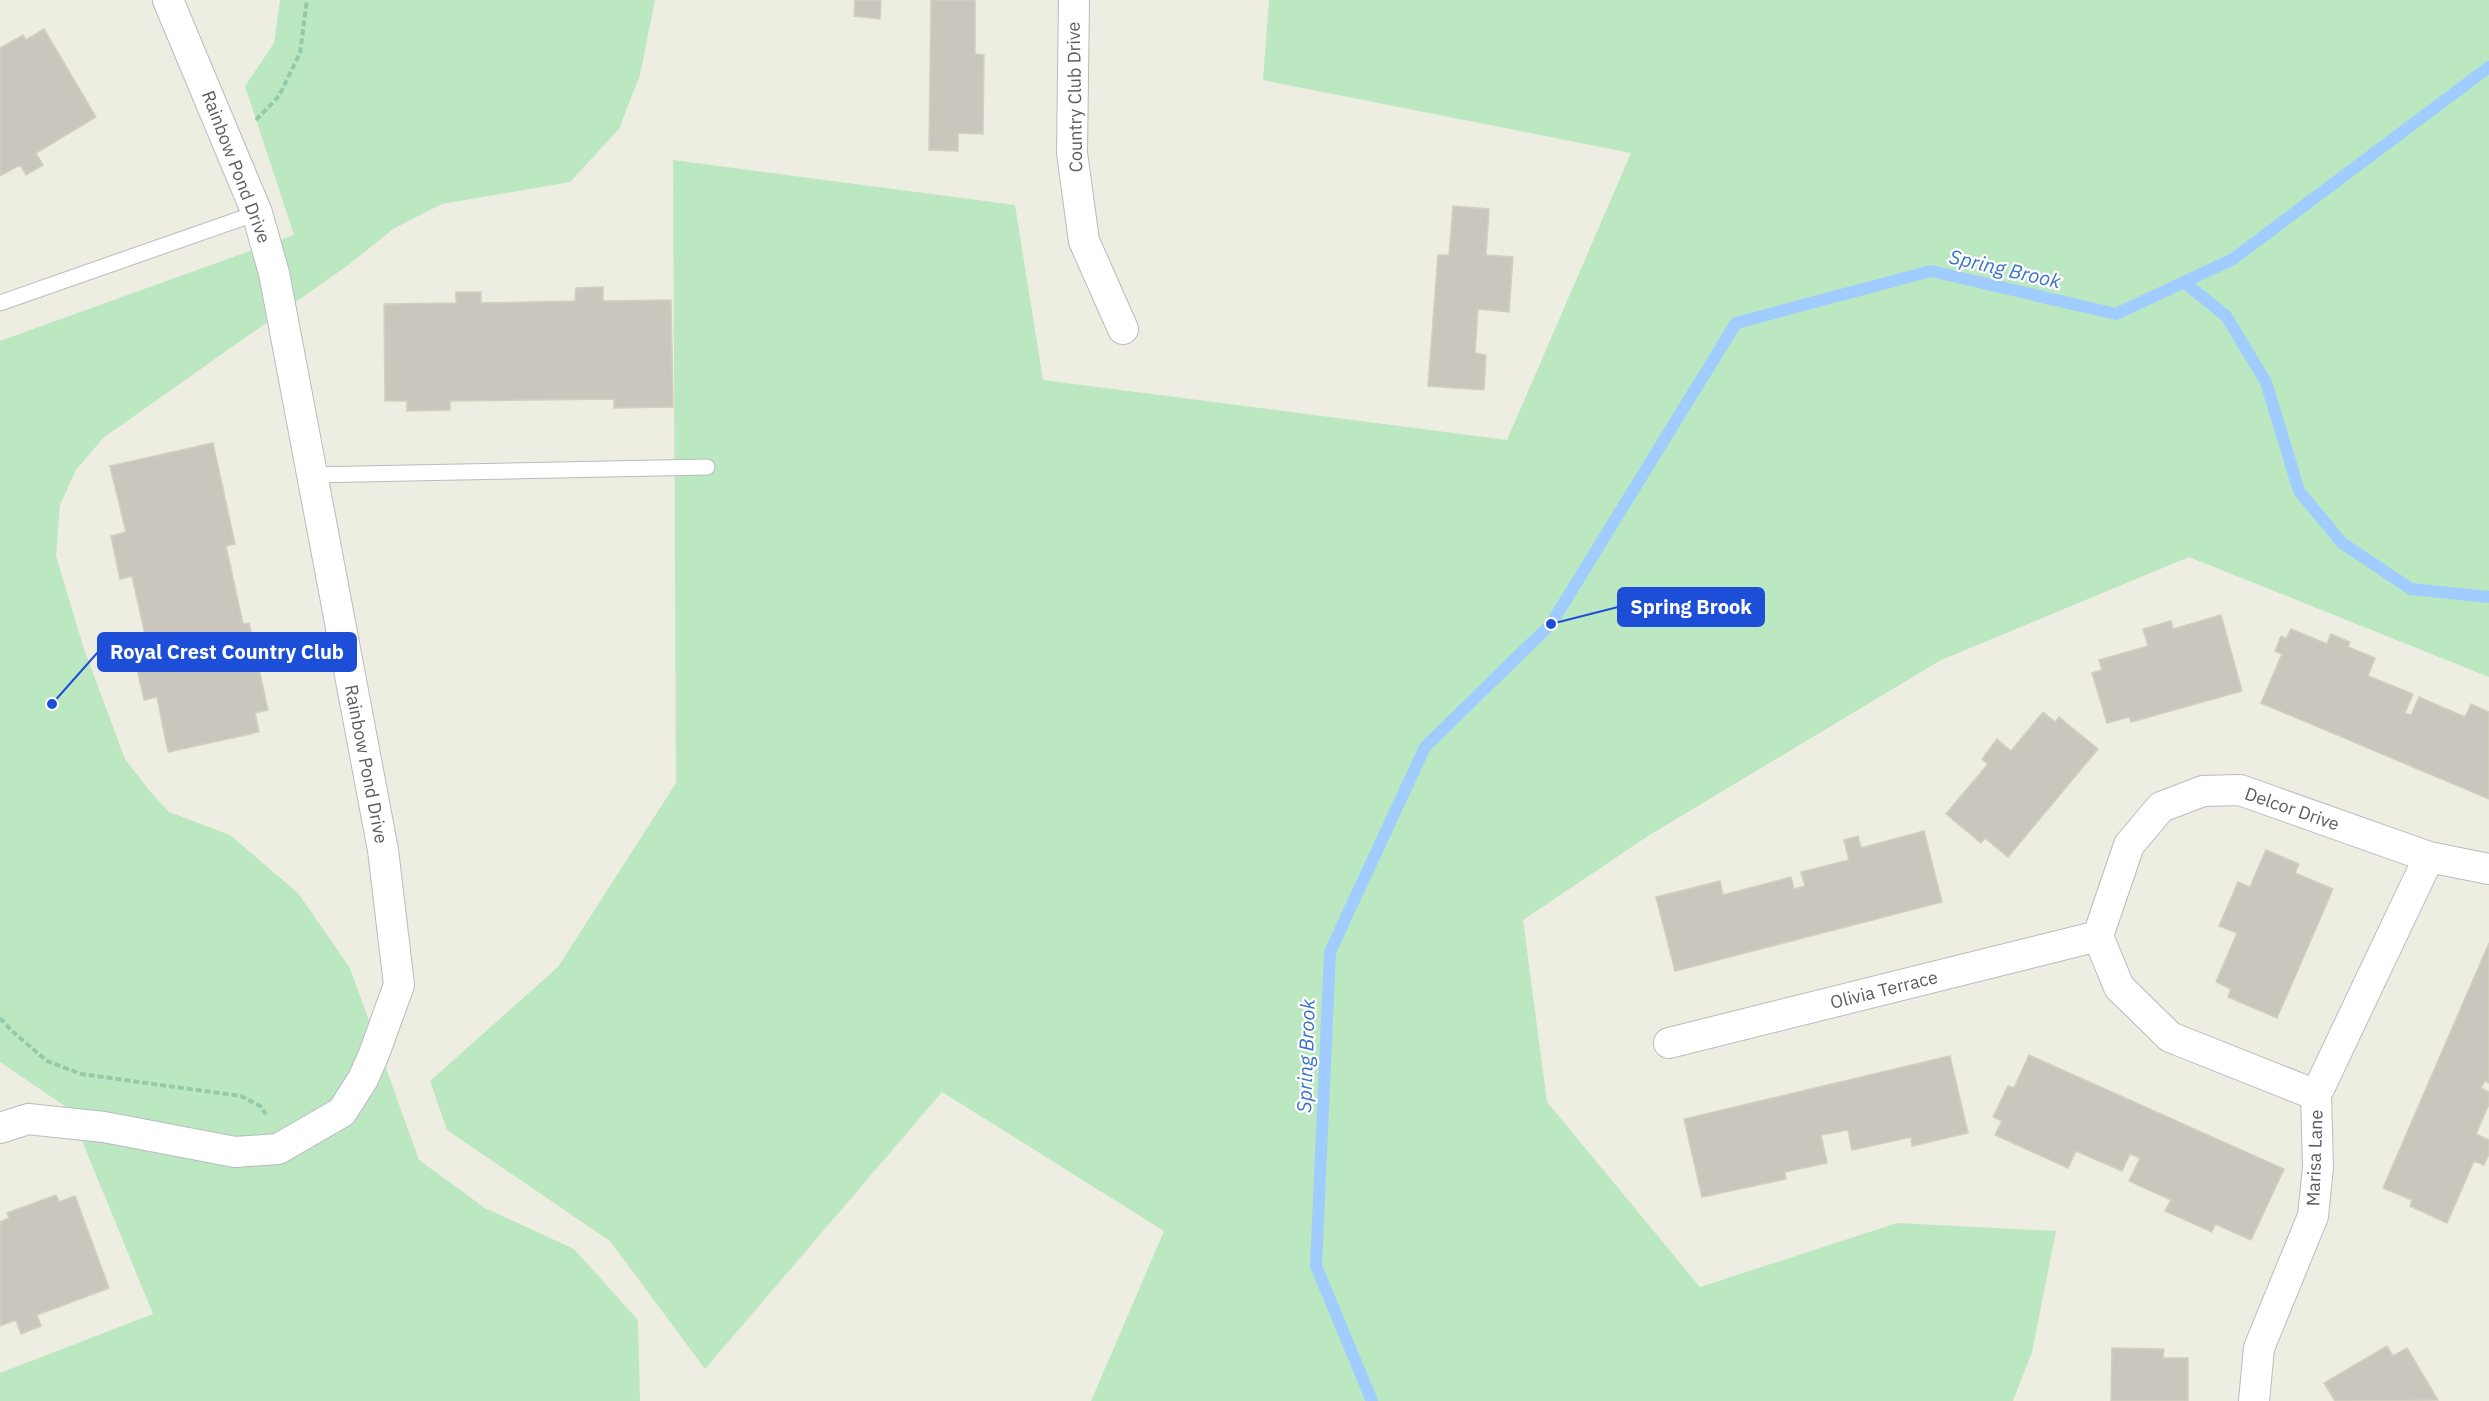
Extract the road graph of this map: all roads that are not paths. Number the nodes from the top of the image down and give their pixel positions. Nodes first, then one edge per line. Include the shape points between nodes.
1 (168, 0) edge
2 (1074, 0) edge
3 (257, 213) junction
4 (0, 303) edge
5 (1123, 329) dead end
6 (707, 467) dead end
7 (311, 475) junction
8 (2428, 856) junction
9 (2489, 869) edge
10 (2098, 936) junction
11 (1669, 1043) dead end
12 (2316, 1095) junction
13 (0, 1128) edge
14 (2254, 1401) edge

1 - 3 street, Rainbow Pond Drive
2 - 5 street, Country Club Drive via 1072,153 1084,241
3 - 4 lane
3 - 7 street, Rainbow Pond Drive via 274,273
6 - 7 lane
7 - 13 street, Rainbow Pond Drive via 383,850 399,985 363,1079 342,1112 278,1149 264,1152 235,1152 104,1127 28,1119
8 - 9 street, Delcor Drive
8 - 10 street, Delcor Drive via 2240,790 2203,791 2161,807 2129,845
8 - 12 street, Marisa Lane
10 - 11 street, Olivia Terrace
10 - 12 street via 2119,987 2170,1037
12 - 14 street, Marisa Lane via 2318,1167 2313,1216 2259,1348

